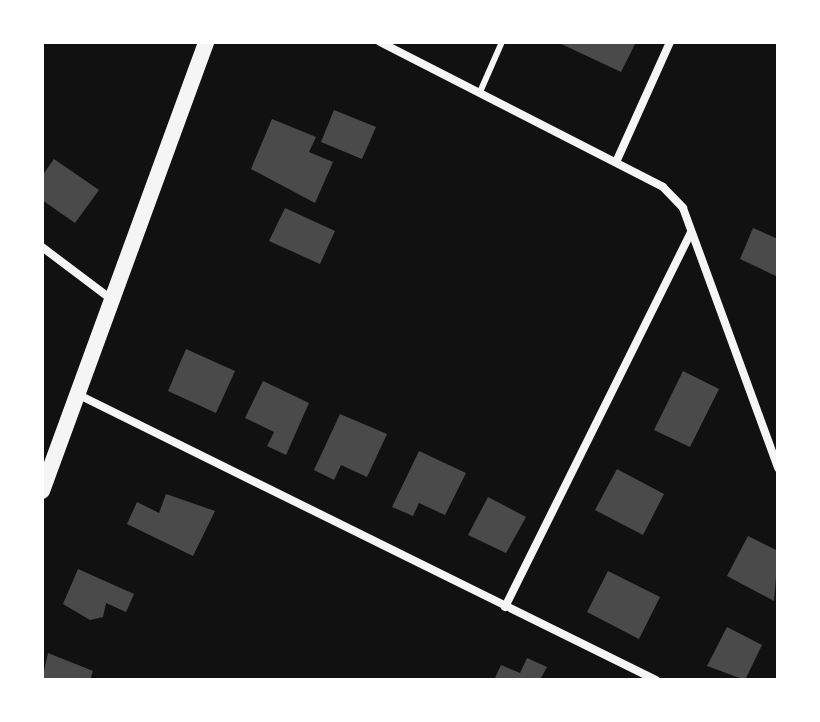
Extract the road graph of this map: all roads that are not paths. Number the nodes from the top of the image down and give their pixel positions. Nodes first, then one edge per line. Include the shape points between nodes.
1 (206, 42) edge
2 (380, 42) edge
3 (502, 42) edge
4 (670, 42) edge
5 (480, 92) junction
6 (617, 160) junction
7 (691, 233) junction
8 (42, 247) edge
9 (111, 299) junction
10 (77, 393) junction
11 (778, 468) edge
12 (42, 491) edge
13 (505, 607) junction
14 (656, 680) edge

1 - 9 main road
2 - 5 street
3 - 5 lane
4 - 6 street
5 - 6 street
6 - 7 street via 663,187
7 - 11 street
7 - 13 street
8 - 9 street
9 - 10 main road
10 - 12 main road
10 - 13 street
13 - 14 street

